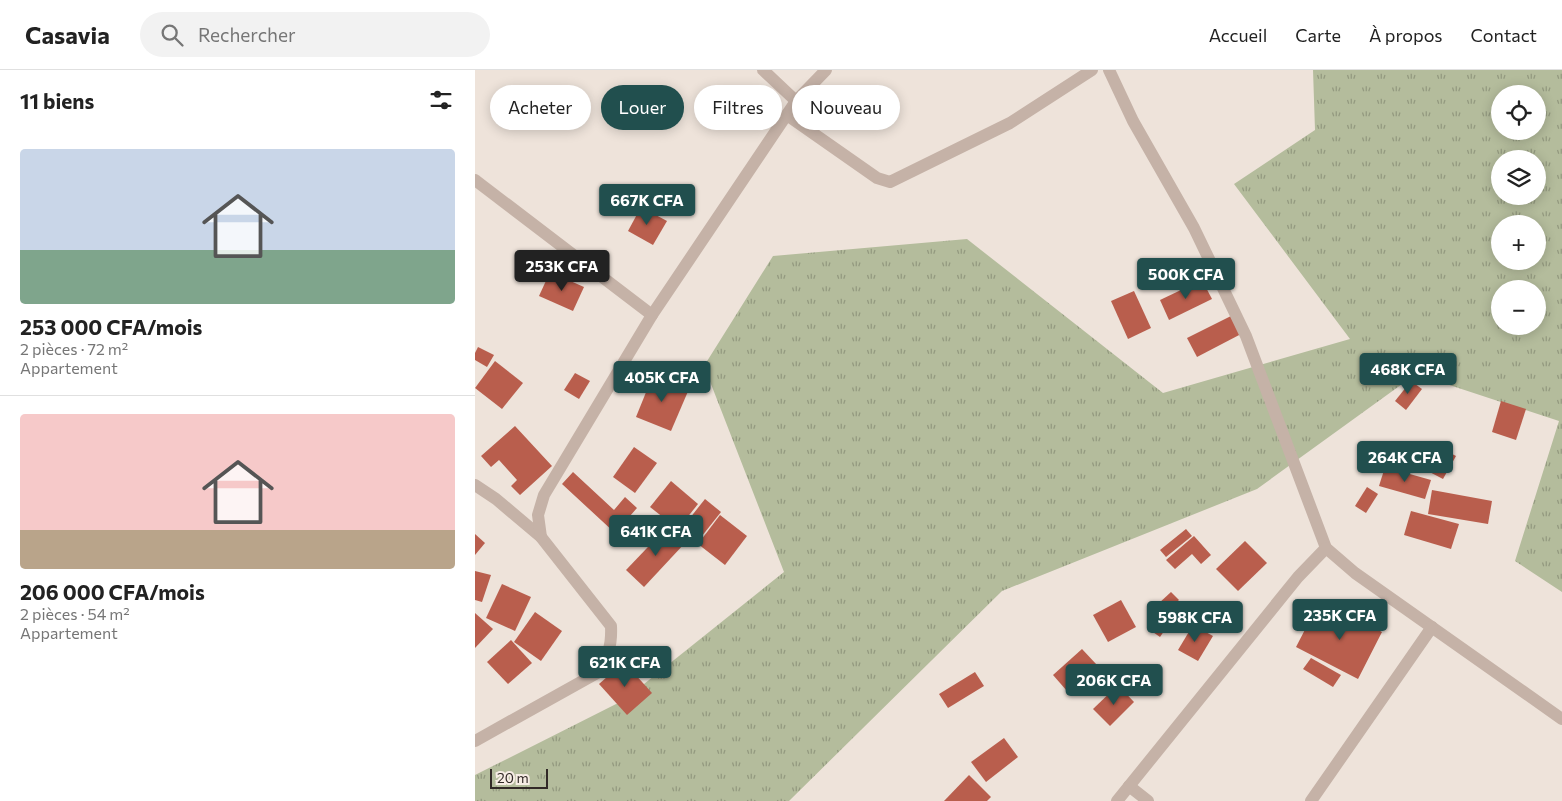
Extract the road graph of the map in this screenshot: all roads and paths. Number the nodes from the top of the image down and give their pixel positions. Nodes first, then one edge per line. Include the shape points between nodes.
1 (763, 70) edge
2 (826, 70) edge
3 (1092, 70) edge
4 (1109, 70) edge
5 (811, 85) edge
6 (792, 97) edge
7 (792, 107) edge
8 (787, 115) junction
9 (475, 180) edge
10 (652, 314) junction
11 (475, 485) edge
12 (541, 538) junction
13 (1326, 548) junction
14 (1431, 627) junction
15 (1562, 719) edge
16 (475, 741) edge
17 (1129, 786) junction
18 (1117, 801) edge
19 (1148, 801) edge
20 (1311, 801) edge

1 - 6 street
2 - 5 street
3 - 8 street via 1010,123 890,182 877,178
4 - 13 street via 1133,121 1194,228 1246,336
7 - 8 street
8 - 10 street
9 - 10 street
10 - 12 street via 544,494 538,515
11 - 12 street
12 - 16 street via 611,626 608,656 597,673
13 - 14 street via 1355,573
13 - 17 street via 1298,577
14 - 15 street
14 - 20 street
17 - 18 street
17 - 19 street

